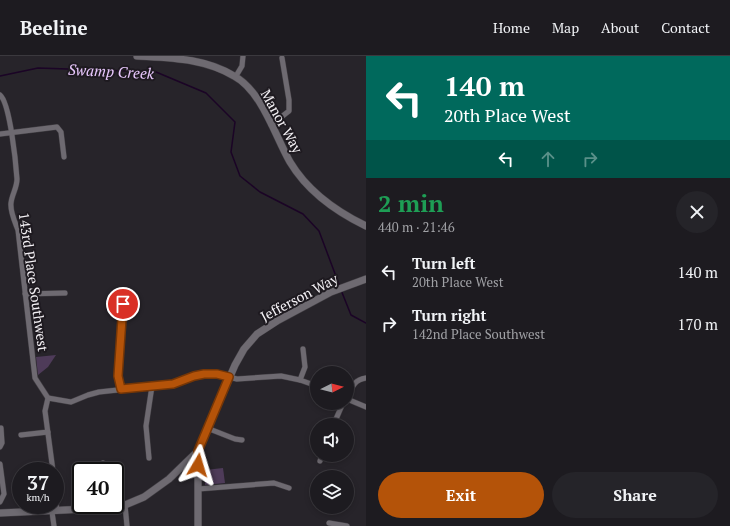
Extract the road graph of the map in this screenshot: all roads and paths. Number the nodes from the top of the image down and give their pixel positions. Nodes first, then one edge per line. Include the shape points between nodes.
1 (137, 56) edge
2 (243, 56) edge
3 (282, 58) dead end
4 (236, 76) junction
5 (0, 95) edge
6 (271, 125) junction
7 (11, 133) junction
8 (0, 134) edge
9 (64, 156) dead end
10 (366, 226) edge
11 (366, 279) edge
12 (65, 293) dead end
13 (25, 294) junction
14 (123, 304) dead end
15 (303, 349) dead end
16 (229, 377) junction
17 (366, 378) edge
18 (300, 380) junction
19 (310, 384) edge
20 (354, 384) edge
21 (152, 386) junction
22 (121, 389) junction
23 (48, 398) junction
24 (354, 402) edge
25 (366, 407) edge
26 (1, 428) edge
27 (207, 428) junction
28 (48, 432) junction
29 (21, 436) dead end
30 (242, 440) dead end
31 (0, 447) edge
32 (198, 451) junction
33 (149, 458) dead end
34 (51, 462) edge
35 (0, 464) edge
36 (289, 488) dead end
37 (198, 489) junction
38 (0, 502) edge
39 (125, 505) joint
40 (0, 513) edge
41 (12, 513) edge
42 (55, 514) edge
43 (329, 523) dead end
44 (54, 526) edge
45 (127, 526) edge
46 (198, 526) edge
47 (347, 526) edge

1 - 4 street, Manor Way via 191,60 218,67
2 - 4 street via 242,66
3 - 6 street via 289,111
4 - 6 street, Manor Way via 255,95
5 - 7 street, 143rd Place Southwest via 7,106
6 - 10 street, Manor Way via 305,183 344,216
7 - 8 street
7 - 9 street via 57,127 61,132
7 - 13 street, 143rd Place Southwest via 17,179 11,203 18,230
11 - 16 street, Jefferson Way via 331,292 257,334 244,349
12 - 13 street
13 - 23 street, 143rd Place Southwest via 35,378
14 - 22 street via 118,376
15 - 18 street via 305,368
16 - 18 street via 247,379 281,376
16 - 21 street via 204,374 173,384
16 - 27 street, Jefferson Way
17 - 20 street via 358,379
18 - 19 street
21 - 22 street
21 - 33 street via 146,426
22 - 23 street via 88,394 71,402
23 - 28 street via 45,411
24 - 25 street
26 - 31 street
27 - 30 street
27 - 32 street, Jefferson Way
28 - 29 street
28 - 34 street
32 - 37 street
32 - 39 street, Jefferson Way via 156,490
35 - 38 street via 4,494
36 - 37 street via 274,483
37 - 46 street
39 - 45 street
40 - 41 street, Jefferson Way
42 - 44 street
43 - 47 street

